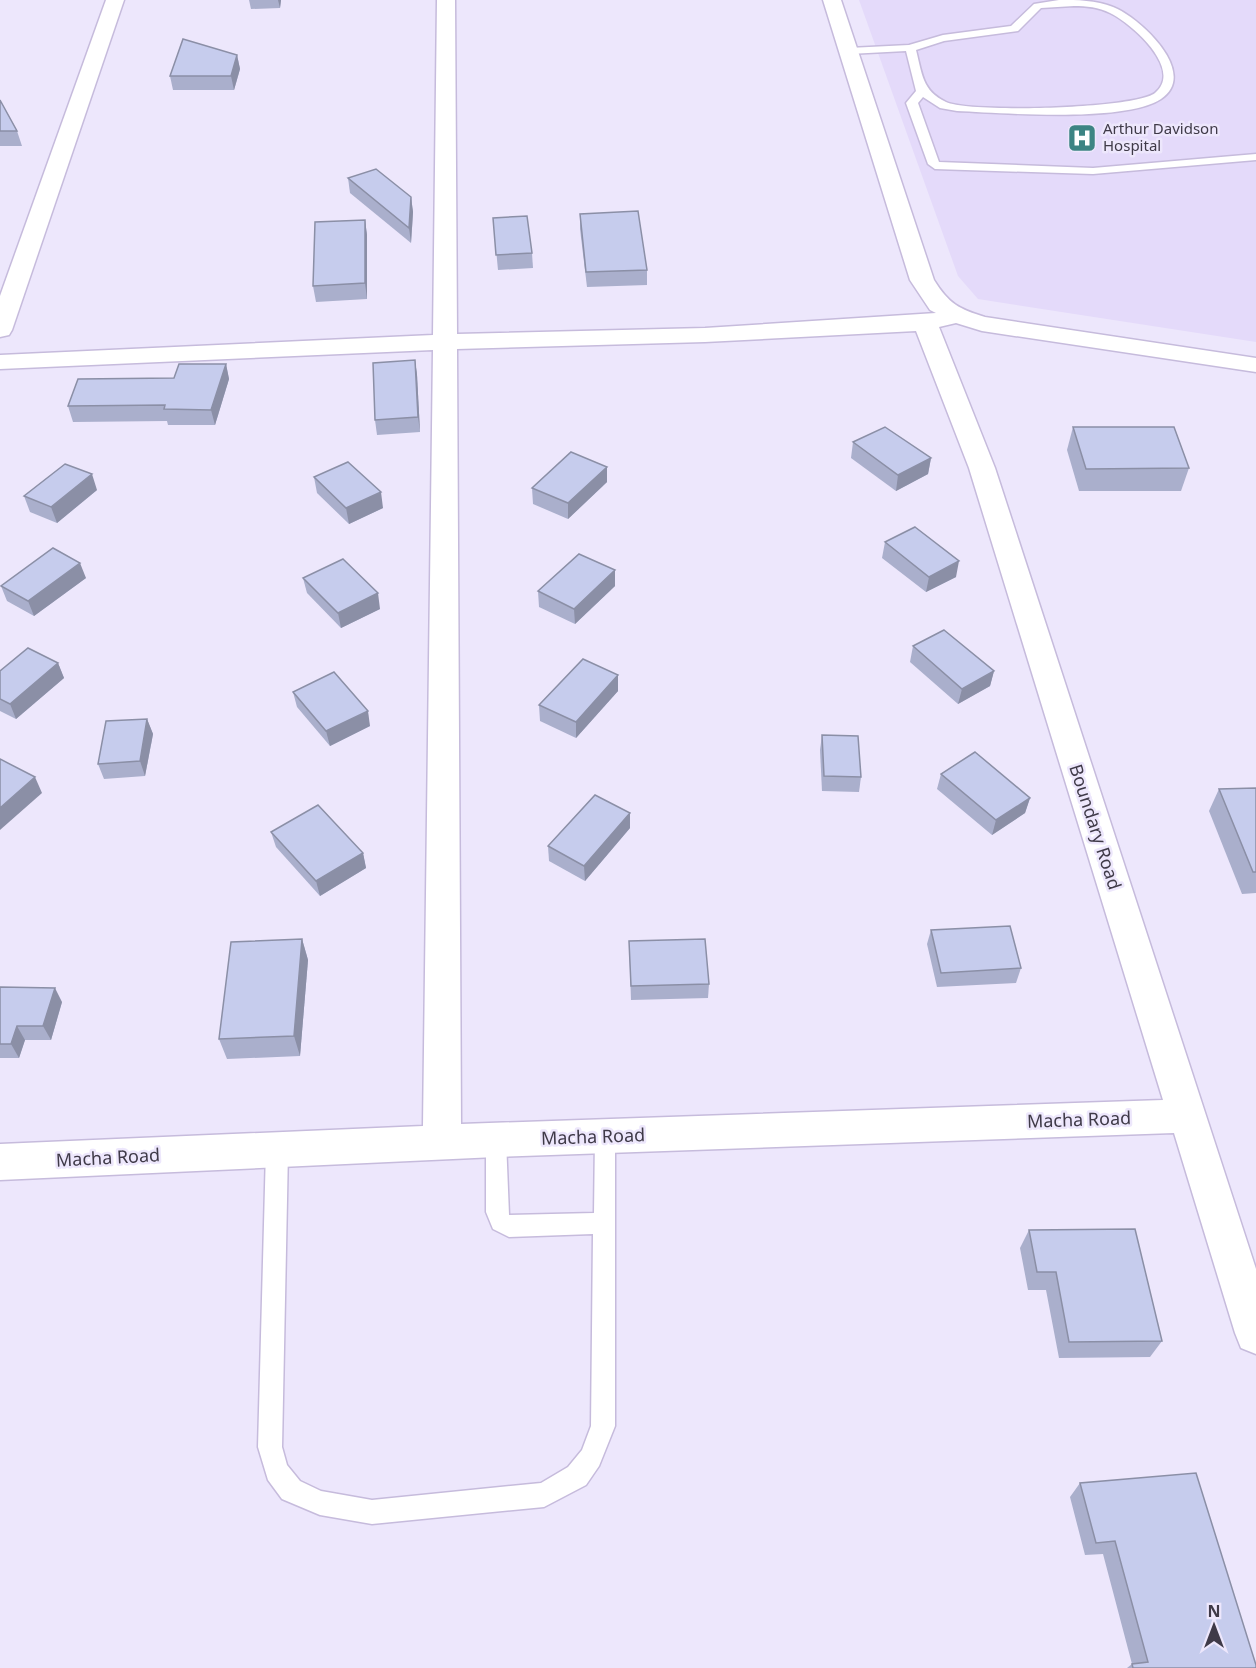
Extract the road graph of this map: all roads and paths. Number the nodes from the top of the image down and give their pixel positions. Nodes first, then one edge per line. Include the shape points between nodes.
1 (115, 0) edge
2 (446, 0) edge
3 (832, 0) edge
4 (910, 48) junction
5 (849, 51) junction
6 (922, 91) junction
7 (1256, 157) edge
8 (957, 316) junction
9 (925, 323) junction
10 (0, 330) edge
11 (446, 342) junction
12 (0, 362) edge
13 (1256, 365) edge
14 (1187, 1116) junction
15 (604, 1137) junction
16 (496, 1140) junction
17 (442, 1142) junction
18 (277, 1150) junction
19 (0, 1162) edge
20 (606, 1222) junction
21 (1256, 1333) edge

1 - 10 street
2 - 11 street
3 - 5 street
4 - 5 lane
4 - 6 lane
4 - 6 lane via 943,38 1014,29 1038,6 1090,4 1119,13 1146,33 1157,47 1170,80 1168,88 1147,103 1113,109 957,108 944,106
5 - 8 street via 922,280 938,305
6 - 7 lane via 912,103 914,114 934,164 939,167 1093,171
8 - 9 street
8 - 13 street via 1003,329
9 - 11 street via 705,335
9 - 14 street, Boundary Road via 982,468
11 - 12 street
11 - 17 street
14 - 15 street, Macha Road
14 - 21 street, Boundary Road
15 - 16 street, Macha Road
15 - 20 lane
16 - 17 street, Macha Road
16 - 20 lane via 497,1212 501,1222 509,1227
17 - 18 street, Macha Road
18 - 19 street, Macha Road
18 - 20 lane via 270,1447 277,1471 291,1490 320,1503 372,1512 544,1495 577,1476 591,1458 603,1425

